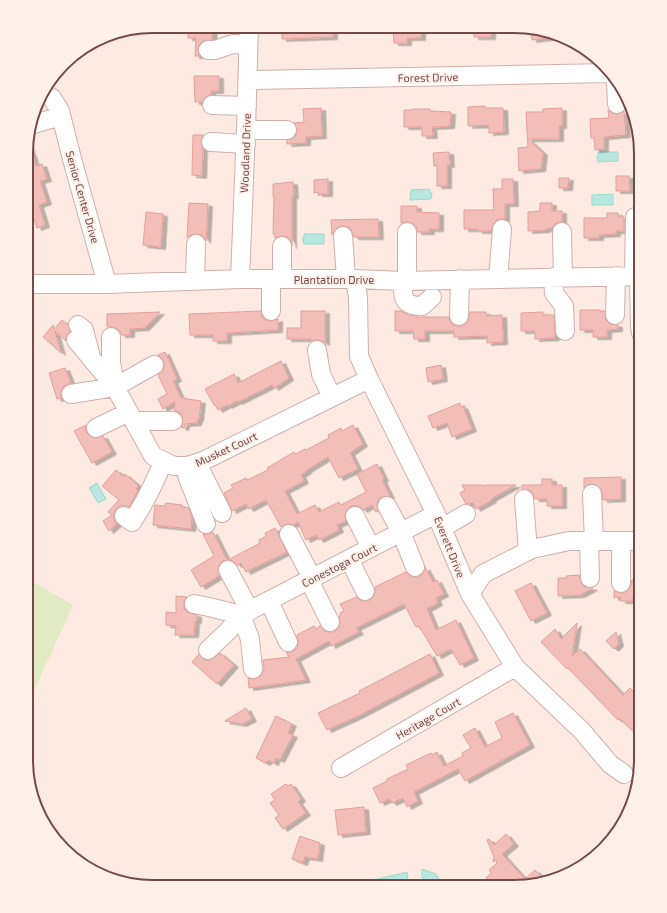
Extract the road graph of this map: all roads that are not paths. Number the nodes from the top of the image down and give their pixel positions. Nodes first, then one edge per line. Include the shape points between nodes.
1 (249, 33) edge
2 (248, 44) junction
3 (208, 50) dead end
4 (604, 74) edge
5 (248, 80) junction
6 (610, 82) edge
7 (52, 100) edge
8 (617, 104) dead end
9 (212, 105) dead end
10 (247, 106) junction
11 (39, 116) edge
12 (287, 130) dead end
13 (246, 137) junction
14 (211, 142) dead end
15 (502, 229) dead end
16 (407, 232) dead end
17 (562, 232) dead end
18 (343, 236) dead end
19 (196, 244) dead end
20 (282, 246) dead end
21 (616, 276) junction
22 (634, 276) edge
23 (240, 279) junction
24 (276, 279) junction
25 (350, 279) junction
26 (460, 279) junction
27 (498, 279) junction
28 (195, 280) junction
29 (405, 280) junction
30 (557, 282) junction
31 (33, 284) edge
32 (107, 284) junction
33 (432, 288) junction
34 (271, 311) dead end
35 (554, 312) dead end
36 (459, 316) dead end
37 (617, 316) dead end
38 (431, 317) dead end
39 (565, 331) dead end
40 (77, 333) dead end
41 (111, 337) dead end
42 (317, 350) dead end
43 (154, 365) dead end
44 (369, 379) junction
45 (115, 386) junction
46 (71, 394) dead end
47 (332, 397) junction
48 (132, 418) junction
49 (173, 421) dead end
50 (96, 428) dead end
51 (163, 461) junction
52 (191, 465) junction
53 (592, 494) dead end
54 (524, 499) dead end
55 (387, 506) dead end
56 (222, 513) dead end
57 (466, 514) dead end
58 (124, 516) dead end
59 (354, 516) dead end
60 (439, 521) junction
61 (206, 524) dead end
62 (401, 532) junction
63 (289, 534) dead end
64 (592, 541) junction
65 (621, 541) junction
66 (634, 541) edge
67 (371, 548) junction
68 (528, 551) junction
69 (349, 559) junction
70 (415, 567) dead end
71 (228, 570) dead end
72 (590, 578) dead end
73 (311, 579) junction
74 (621, 583) dead end
75 (365, 591) dead end
76 (470, 594) junction
77 (269, 601) junction
78 (194, 604) dead end
79 (245, 613) junction
80 (330, 622) dead end
81 (288, 642) dead end
82 (208, 650) dead end
83 (515, 667) junction
84 (252, 669) dead end
85 (341, 768) dead end
86 (624, 774) dead end

1 - 2 street, Woodland Drive
2 - 3 street via 234,44
2 - 5 street, Woodland Drive
4 - 5 street, Forest Drive
5 - 10 street, Woodland Drive
6 - 8 street
7 - 11 street
7 - 32 street, Senior Center Drive via 72,159
9 - 10 street
10 - 13 street, Woodland Drive
12 - 13 street
13 - 14 street
13 - 23 street, Woodland Drive
15 - 27 street
16 - 29 street
17 - 30 street
18 - 25 street, Everett Drive
19 - 28 street
20 - 24 street
21 - 22 street, Plantation Drive
21 - 30 street, Plantation Drive
21 - 37 street
23 - 24 street, Plantation Drive
23 - 28 street, Plantation Drive
24 - 25 street, Plantation Drive
24 - 34 street
25 - 29 street, Plantation Drive
25 - 44 street, Everett Drive via 358,297 359,356
26 - 27 street, Plantation Drive
26 - 33 street, Plantation Drive
26 - 36 street
27 - 30 street, Plantation Drive
28 - 32 street, Plantation Drive
29 - 33 street, Plantation Drive
29 - 33 street via 403,298 413,306 422,306
30 - 35 street
30 - 39 street via 564,306
31 - 32 street, Plantation Drive
33 - 38 street
40 - 45 street via 92,359
41 - 45 street
42 - 47 street via 320,374
43 - 45 street
44 - 47 street, Musket Court
44 - 60 street, Everett Drive
45 - 46 street
45 - 48 street, Musket Court
47 - 52 street, Musket Court
48 - 49 street via 142,421
48 - 50 street
48 - 51 street, Musket Court via 153,456
51 - 52 street, Musket Court via 174,466
51 - 58 street via 144,504 132,522
52 - 56 street
52 - 61 street via 188,478
53 - 64 street
54 - 68 street
55 - 62 street
57 - 60 street, Conestoga Court
59 - 67 street
60 - 62 street, Conestoga Court
60 - 76 street, Everett Drive
62 - 67 street, Conestoga Court
62 - 70 street
63 - 73 street
64 - 65 street
64 - 68 street via 569,541
64 - 72 street
65 - 66 street
65 - 74 street
67 - 69 street, Conestoga Court
68 - 76 street via 483,574
69 - 73 street, Conestoga Court
69 - 75 street
71 - 79 street
73 - 77 street, Conestoga Court
73 - 80 street
76 - 83 street, Everett Drive
77 - 79 street, Conestoga Court
77 - 81 street
78 - 79 street
79 - 82 street
79 - 84 street
83 - 85 street, Heritage Court
83 - 86 street, Everett Drive via 582,731 610,764

